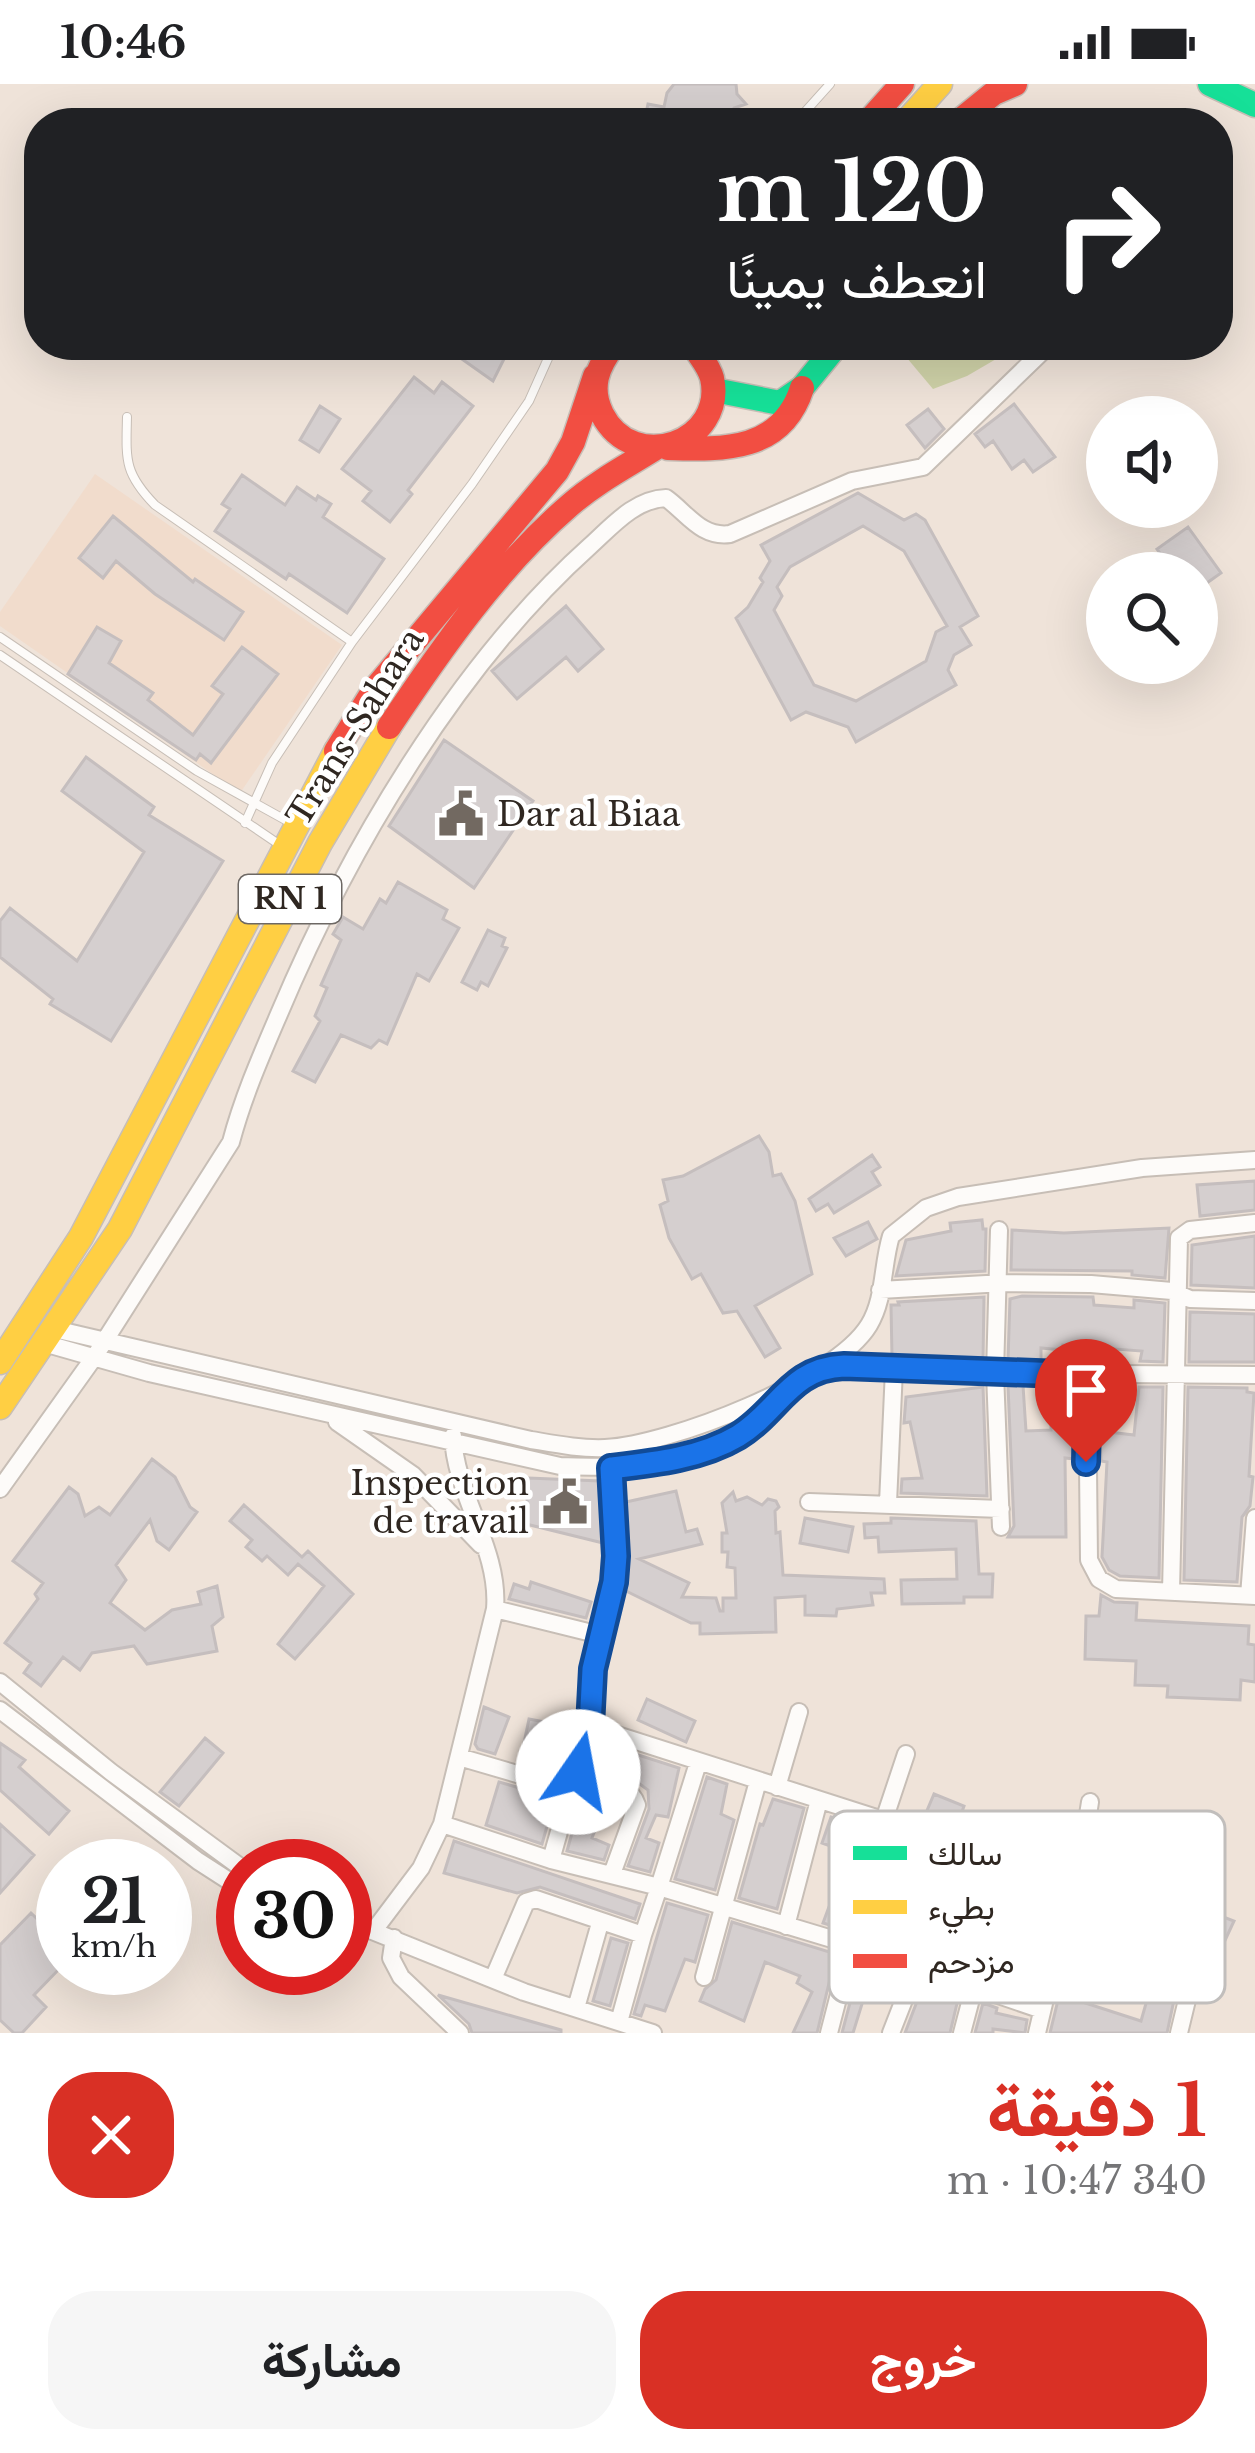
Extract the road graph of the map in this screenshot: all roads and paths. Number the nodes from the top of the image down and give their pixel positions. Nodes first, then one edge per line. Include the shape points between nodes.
1 (830, 84) edge
2 (902, 84) edge
3 (940, 84) edge
4 (1015, 84) edge
5 (1210, 84) edge
6 (1255, 105) edge
7 (808, 108) edge
8 (880, 108) edge
9 (918, 108) edge
10 (976, 108) edge
11 (547, 360) edge
12 (602, 360) edge
13 (701, 360) edge
14 (716, 360) edge
15 (825, 360) edge
16 (1034, 360) edge
17 (595, 376) junction
18 (712, 381) junction
19 (802, 388) junction
20 (127, 418) dead end
21 (661, 448) junction
22 (0, 637) edge
23 (352, 642) junction
24 (0, 656) edge
25 (49, 673) junction
26 (43, 685) junction
27 (197, 771) junction
28 (188, 785) junction
29 (254, 805) junction
30 (245, 823) junction
31 (291, 837) junction
32 (315, 852) junction
33 (1255, 1160) edge
34 (1255, 1223) edge
35 (999, 1230) dead end
36 (996, 1283) junction
37 (880, 1290) junction
38 (1179, 1295) junction
39 (1255, 1301) edge
40 (24, 1328) junction
41 (51, 1337) junction
42 (104, 1340) junction
43 (94, 1356) junction
44 (0, 1361) edge
45 (819, 1367) junction
46 (893, 1370) junction
47 (995, 1373) junction
48 (1088, 1375) junction
49 (1176, 1375) junction
50 (1255, 1375) edge
51 (786, 1390) junction
52 (0, 1407) edge
53 (310, 1407) junction
54 (453, 1420) junction
55 (452, 1443) junction
56 (611, 1468) junction
57 (0, 1489) edge
58 (809, 1502) dead end
59 (888, 1503) junction
60 (1255, 1518) edge
61 (484, 1548) junction
62 (1171, 1592) junction
63 (1252, 1596) edge
64 (495, 1609) junction
65 (600, 1635) junction
66 (0, 1682) edge
67 (0, 1710) edge
68 (799, 1712) dead end
69 (590, 1726) junction
70 (906, 1754) dead end
71 (459, 1757) junction
72 (698, 1763) junction
73 (107, 1781) junction
74 (575, 1781) junction
75 (758, 1781) junction
76 (777, 1787) junction
77 (819, 1800) junction
78 (1090, 1802) dead end
79 (855, 1811) edge
80 (887, 1811) edge
81 (1088, 1811) edge
82 (157, 1819) junction
83 (442, 1824) junction
84 (210, 1845) junction
85 (216, 1849) edge
86 (551, 1860) junction
87 (198, 1861) junction
88 (216, 1873) edge
89 (612, 1874) junction
90 (659, 1887) junction
91 (723, 1906) junction
92 (600, 1923) junction
93 (786, 1926) junction
94 (372, 1928) edge
95 (375, 1929) junction
96 (643, 1935) junction
97 (394, 1938) junction
98 (829, 1939) edge
99 (704, 1977) dead end
100 (493, 1979) junction
101 (837, 2003) edge
102 (903, 2003) edge
103 (970, 2003) edge
104 (1020, 2003) edge
105 (1044, 2003) edge
106 (1186, 2003) edge
107 (576, 2008) junction
108 (1042, 2010) junction
109 (609, 2024) edge
110 (460, 2033) edge
111 (653, 2033) edge
112 (829, 2033) edge
113 (891, 2033) edge
114 (962, 2033) edge
115 (1037, 2033) edge
116 (1179, 2033) edge

1 - 7 lane
2 - 8 main road
3 - 9 main road
4 - 10 main road
5 - 6 main road
11 - 23 lane via 484,467
12 - 17 main road, Trans-Sahara
13 - 18 main road
14 - 18 main road
15 - 19 main road
16 - 42 street via 923,467 852,481 716,536 656,498 624,516 528,608 454,702 352,863 303,957 231,1142
17 - 21 main road via 607,427 636,447
17 - 31 main road, Trans-Sahara / RN 1 via 557,471 374,690
18 - 19 main road via 780,403
18 - 21 main road, Trans-Sahara via 705,421
19 - 21 main road via 791,418 766,434 718,450
20 - 23 lane via 126,463 154,505
21 - 32 main road, Trans-Sahara / RN 1 via 558,515 495,585 386,730
22 - 25 lane
23 - 29 lane via 272,763
24 - 26 lane
25 - 26 lane
25 - 27 lane
26 - 28 lane
27 - 28 lane
27 - 29 lane
28 - 30 lane
29 - 30 lane
29 - 31 lane
30 - 31 lane
31 - 32 lane
31 - 32 lane
31 - 40 main road, Trans-Sahara / RN 1 via 140,1128
32 - 41 main road, Trans-Sahara / RN 1 via 136,1202
33 - 37 street via 1142,1168 926,1208 891,1236
34 - 38 street via 1181,1232
35 - 36 street
36 - 37 street
36 - 38 street
36 - 47 street
37 - 45 street via 866,1330
38 - 39 street
38 - 49 street
40 - 41 street
40 - 44 main road, Trans-Sahara / RN 1
41 - 42 street
41 - 43 street
41 - 52 main road, Trans-Sahara / RN 1
42 - 43 street
42 - 54 street
43 - 53 street
43 - 57 street
45 - 46 street
45 - 51 street
46 - 47 street
46 - 59 street
47 - 48 street
47 - 59 street via 1001,1518
48 - 49 street
48 - 62 street via 1089,1560 1106,1586
49 - 50 street
49 - 62 street
51 - 54 street via 685,1433 604,1448
51 - 56 street via 736,1437 700,1453
53 - 55 street
53 - 61 street via 413,1475
54 - 55 street
55 - 56 street
55 - 61 street
56 - 65 street via 616,1556
58 - 59 street
60 - 63 street
61 - 64 street
62 - 63 street
64 - 65 street
64 - 71 street
65 - 69 street
66 - 73 street
67 - 73 street
68 - 76 street
69 - 72 street
69 - 74 street
70 - 80 street
71 - 74 street
71 - 83 street
72 - 75 street
72 - 90 street
73 - 82 street
74 - 86 street
74 - 89 street via 634,1794
75 - 76 street
75 - 91 street
76 - 77 street
77 - 79 street
77 - 93 street
78 - 81 street
82 - 84 street
82 - 87 street
83 - 86 street
83 - 95 street
84 - 85 street
84 - 87 street
86 - 89 street
87 - 88 street
89 - 90 street
90 - 91 street
90 - 96 street
91 - 93 street
91 - 99 street
92 - 96 street
92 - 100 street via 526,1902
92 - 107 street
93 - 98 street
94 - 95 street
95 - 97 street
96 - 109 street
97 - 100 street
97 - 110 street via 401,1977
100 - 107 street
101 - 112 street
102 - 113 street
103 - 114 street
104 - 108 street
105 - 108 street
106 - 116 street
107 - 109 street
108 - 115 street
109 - 111 street

